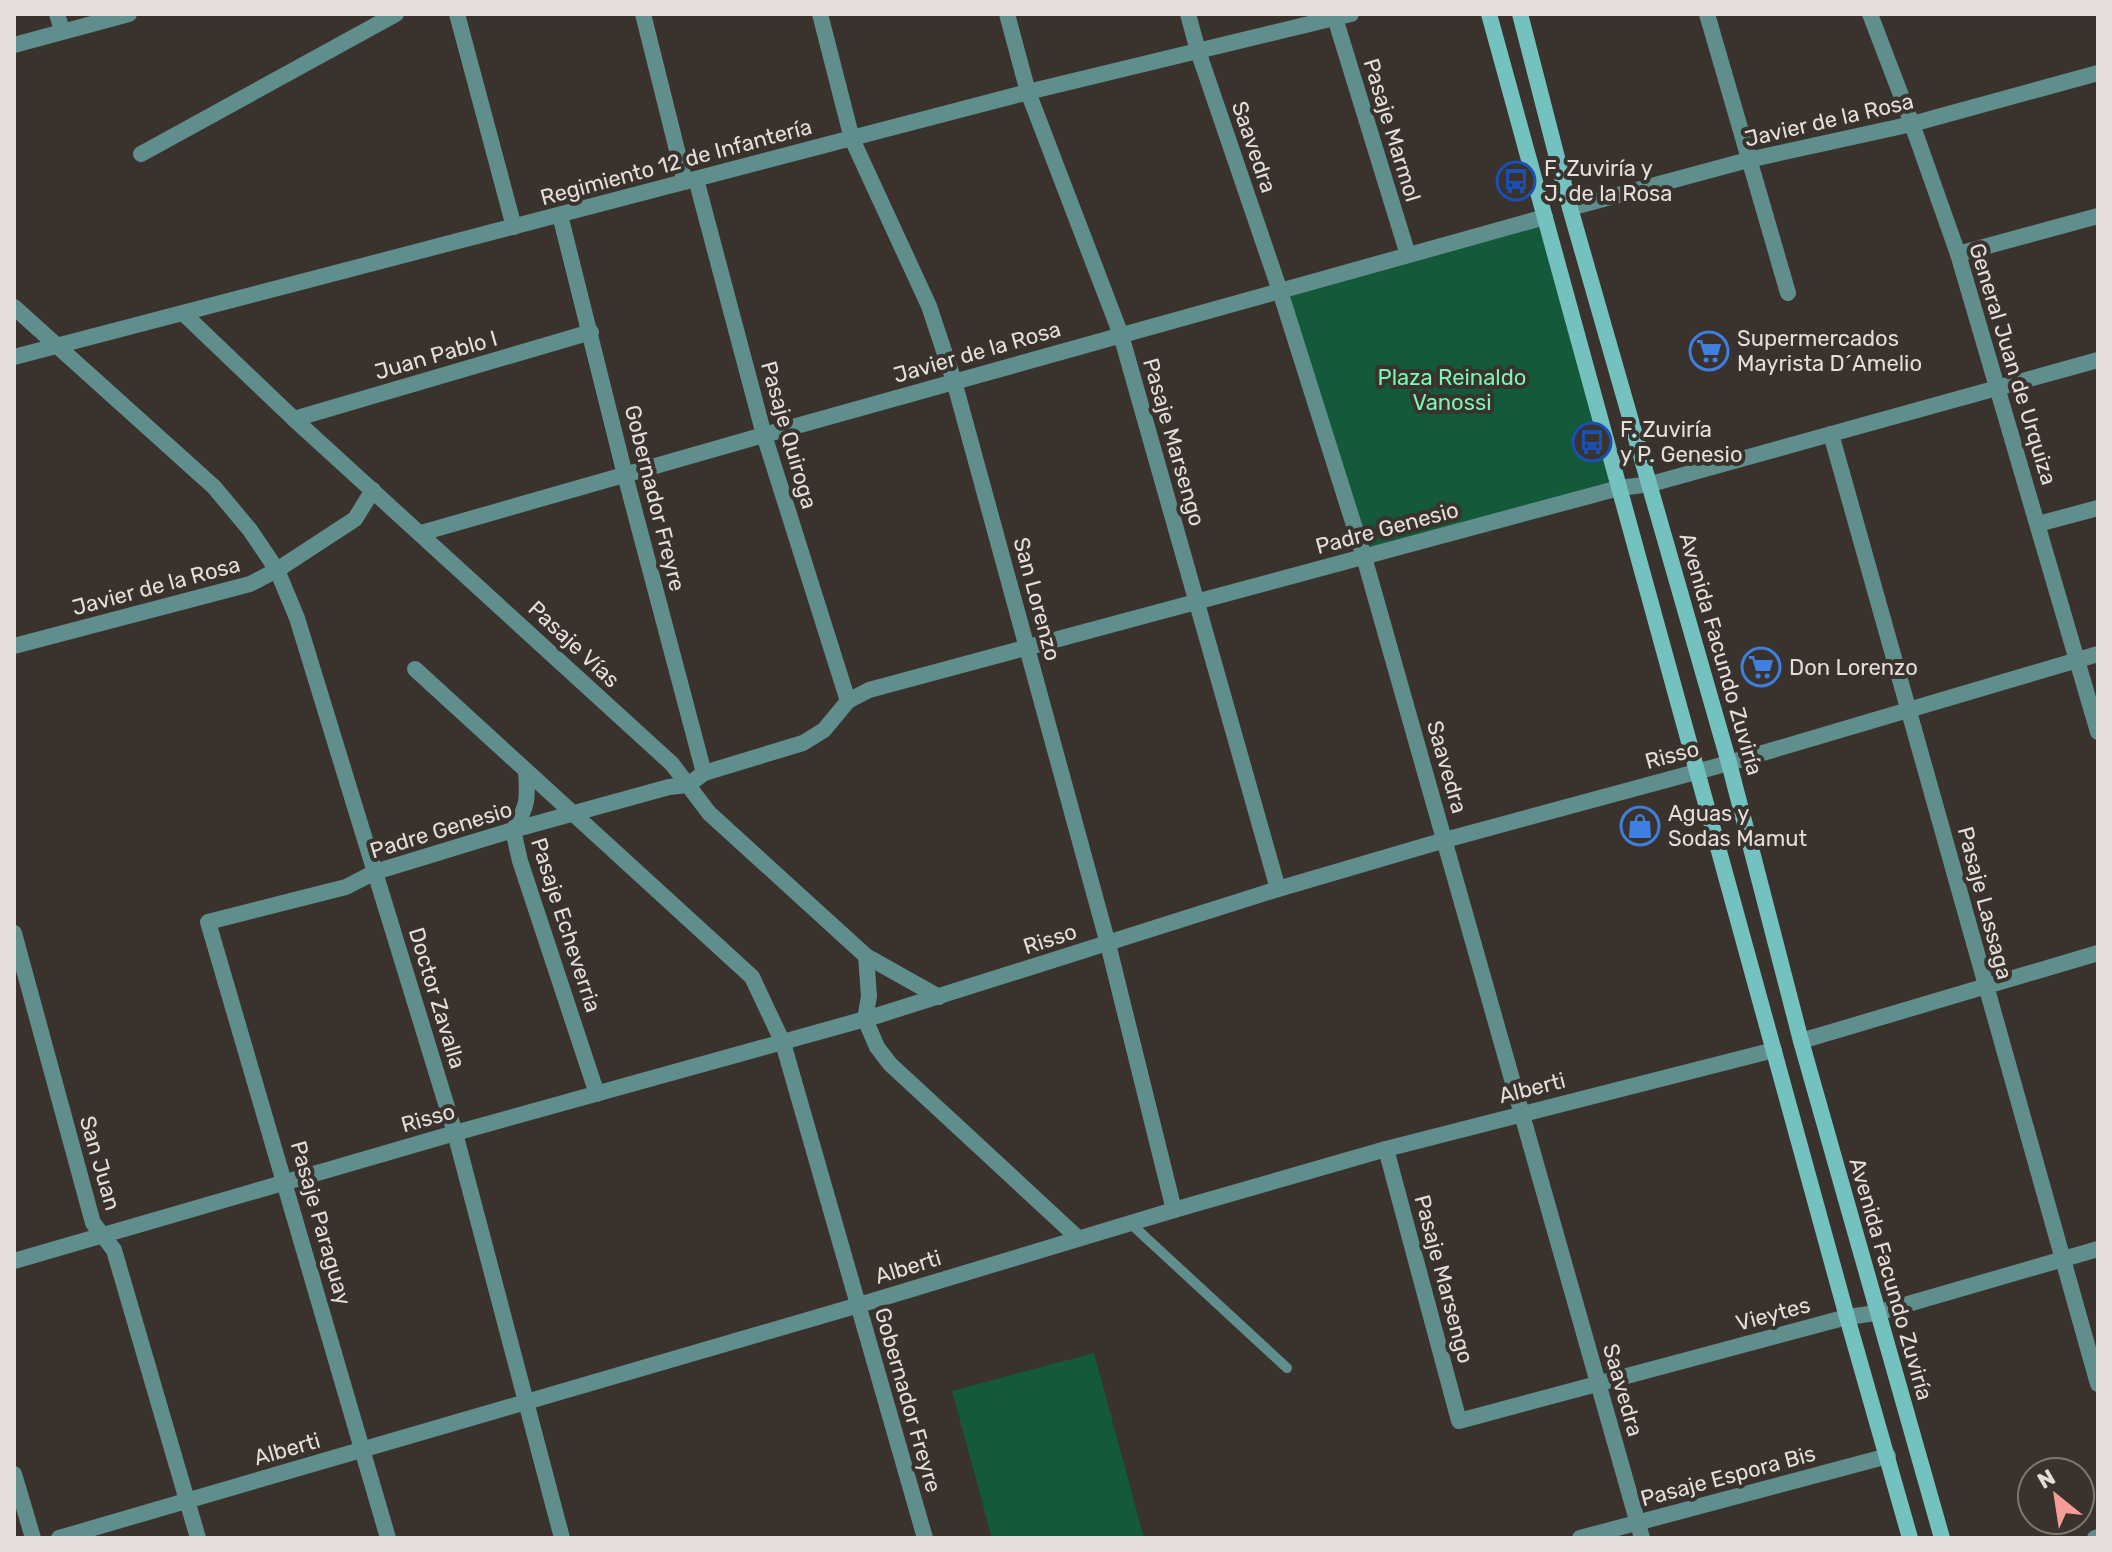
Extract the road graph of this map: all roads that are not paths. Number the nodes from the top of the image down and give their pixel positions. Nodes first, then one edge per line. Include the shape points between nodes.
1 (129, 14) edge
2 (396, 14) edge
3 (457, 14) edge
4 (643, 14) edge
5 (820, 14) edge
6 (1007, 14) edge
7 (1188, 14) edge
8 (1489, 14) edge
9 (1520, 14) edge
10 (1707, 14) edge
11 (1870, 14) edge
12 (1343, 16) edge
13 (59, 22) edge
14 (14, 45) edge
15 (1198, 51) junction
16 (2098, 73) edge
17 (1028, 92) junction
18 (1912, 124) junction
19 (852, 139) junction
20 (141, 154) dead end
21 (1748, 160) junction
22 (691, 180) junction
23 (1570, 208) junction
24 (560, 215) junction
25 (2098, 216) edge
26 (1545, 217) junction
27 (514, 227) junction
28 (1958, 254) junction
29 (1408, 255) junction
30 (1280, 291) junction
31 (1788, 293) dead end
32 (14, 307) edge
33 (184, 314) junction
34 (591, 332) junction
35 (1121, 335) junction
36 (55, 345) junction
37 (14, 357) edge
38 (2098, 360) edge
39 (954, 381) junction
40 (1996, 388) junction
41 (294, 419) junction
42 (1831, 434) junction
43 (764, 435) junction
44 (625, 475) junction
45 (1651, 484) junction
46 (1619, 488) junction
47 (373, 490) junction
48 (2098, 508) edge
49 (2038, 524) junction
50 (421, 533) junction
51 (1364, 557) junction
52 (277, 570) junction
53 (1196, 601) junction
54 (14, 646) edge
55 (1028, 647) junction
56 (2098, 654) edge
57 (2078, 660) junction
58 (415, 669) dead end
59 (848, 701) junction
60 (1910, 711) junction
61 (2098, 732) edge
62 (1729, 763) junction
63 (1699, 770) junction
64 (526, 771) junction
65 (704, 773) junction
66 (688, 785) junction
67 (573, 814) junction
68 (513, 830) junction
69 (1445, 840) junction
70 (375, 872) junction
71 (1278, 889) junction
72 (208, 922) joint
73 (14, 933) edge
74 (1108, 944) junction
75 (2098, 953) edge
76 (866, 956) junction
77 (1984, 985) junction
78 (939, 997) junction
79 (865, 1019) junction
80 (1801, 1041) junction
81 (783, 1043) junction
82 (1774, 1050) junction
83 (597, 1094) junction
84 (1523, 1113) junction
85 (455, 1133) junction
86 (1386, 1149) junction
87 (286, 1182) junction
88 (1174, 1210) junction
89 (1130, 1223) junction
90 (102, 1236) junction
91 (1078, 1238) junction
92 (2098, 1249) edge
93 (2063, 1259) junction
94 (14, 1261) edge
95 (859, 1305) junction
96 (1877, 1313) junction
97 (1847, 1317) junction
98 (1287, 1368) dead end
99 (1598, 1384) junction
100 (2098, 1384) edge
101 (525, 1401) junction
102 (1459, 1421) joint
103 (363, 1450) junction
104 (1888, 1456) junction
105 (14, 1474) edge
106 (187, 1501) junction
107 (1640, 1530) edge
108 (33, 1538) edge
109 (59, 1538) edge
110 (198, 1538) edge
111 (388, 1538) edge
112 (562, 1538) edge
113 (925, 1538) edge
114 (1580, 1538) edge
115 (1910, 1538) edge
116 (1942, 1538) edge

1 - 13 street
2 - 20 street
3 - 27 street
4 - 22 street, Pasaje Quiroga
5 - 19 street, San Lorenzo
6 - 17 street, Pasaje Marsengo
7 - 15 street, Saavedra
8 - 26 main road
9 - 23 main road, Avenida Facundo Zuviría
10 - 21 street
11 - 18 street, General Juan de Urquiza
12 - 15 street, Regimiento 12 de Infantería
12 - 29 street, Pasaje Marmol
13 - 14 street
15 - 17 street, Regimiento 12 de Infantería
15 - 30 street, Saavedra
16 - 18 street, Javier de la Rosa
17 - 19 street, Regimiento 12 de Infantería
17 - 35 street, Pasaje Marsengo
18 - 21 street, Javier de la Rosa
18 - 28 street, General Juan de Urquiza
19 - 22 street, Regimiento 12 de Infantería
19 - 39 street, San Lorenzo via 929,306
21 - 23 street, Javier de la Rosa
21 - 31 street
22 - 24 street, Regimiento 12 de Infantería
22 - 43 street, Pasaje Quiroga
23 - 45 main road, Avenida Facundo Zuviría
24 - 27 street, Regimiento 12 de Infantería
24 - 34 street, Gobernador Freyre
25 - 28 street
26 - 29 street, Javier de la Rosa
26 - 46 main road
27 - 33 street, Regimiento 12 de Infantería
28 - 40 street, General Juan de Urquiza
29 - 30 street, Javier de la Rosa
30 - 35 street, Javier de la Rosa
30 - 51 street, Saavedra
32 - 36 street
33 - 36 street, Regimiento 12 de Infantería
33 - 41 street, Pasaje Vías
34 - 41 street, Juan Pablo I
34 - 44 street, Gobernador Freyre
35 - 39 street, Javier de la Rosa
35 - 53 street, Pasaje Marsengo
36 - 37 street, Regimiento 12 de Infantería
36 - 52 street via 214,487
38 - 40 street, Padre Genesio
39 - 43 street, Javier de la Rosa
39 - 55 street, San Lorenzo
40 - 42 street, Padre Genesio
40 - 49 street, General Juan de Urquiza
41 - 47 street, Pasaje Vías
42 - 45 street, Padre Genesio
42 - 60 street, Pasaje Lassaga
43 - 44 street, Javier de la Rosa
43 - 59 street, Pasaje Quiroga
44 - 50 street, Javier de la Rosa
44 - 65 street, Gobernador Freyre
45 - 46 street, Padre Genesio
45 - 62 main road, Avenida Facundo Zuviría
46 - 51 street, Padre Genesio
46 - 63 main road
47 - 50 street, Pasaje Vías
47 - 52 street, Javier de la Rosa via 355,519
48 - 49 street
49 - 57 street, General Juan de Urquiza
50 - 66 street, Pasaje Vías via 672,764
51 - 53 street, Padre Genesio
51 - 69 street, Saavedra
52 - 54 street, Javier de la Rosa via 250,584
52 - 70 street, Doctor Zavalla via 297,618
53 - 55 street, Padre Genesio
53 - 71 street, Pasaje Marsengo
55 - 59 street, Padre Genesio via 869,690
55 - 74 street, San Lorenzo
56 - 57 street, Risso
57 - 60 street, Risso
57 - 61 street, General Juan de Urquiza
58 - 64 street
59 - 65 street, Padre Genesio via 824,730 803,743
60 - 62 street, Risso
60 - 77 street, Pasaje Lassaga
62 - 63 street, Risso
62 - 80 main road, Avenida Facundo Zuviría
63 - 69 street, Risso
63 - 82 main road
64 - 67 street
64 - 68 street, Pasaje Echeverria via 526,810
65 - 66 street
66 - 67 street, Padre Genesio
66 - 76 street, Pasaje Vías via 709,813
67 - 68 street, Padre Genesio
67 - 81 street via 752,977
68 - 70 street, Padre Genesio
68 - 83 street, Pasaje Echeverria
69 - 71 street, Risso
69 - 84 street, Saavedra
70 - 72 street, Padre Genesio via 346,887
70 - 85 street, Doctor Zavalla
71 - 74 street, Risso
72 - 87 street, Pasaje Paraguay
73 - 90 street, San Juan via 93,1223
74 - 78 street, Risso
74 - 88 street, San Lorenzo
75 - 77 street
76 - 78 street, Pasaje Vías
76 - 79 street
77 - 80 street
77 - 93 street, Pasaje Lassaga
78 - 79 street, Risso
79 - 81 street, Risso
79 - 91 street via 890,1064
80 - 96 main road, Avenida Facundo Zuviría
81 - 83 street, Risso
81 - 95 street, Gobernador Freyre
82 - 84 street, Alberti
82 - 97 main road
83 - 85 street, Risso
84 - 86 street, Alberti
84 - 99 street, Saavedra
85 - 87 street, Risso
85 - 101 street, Doctor Zavalla
86 - 88 street, Alberti
86 - 102 street, Pasaje Marsengo
87 - 90 street, Risso
87 - 103 street, Pasaje Paraguay
88 - 89 street, Alberti
89 - 91 street, Alberti
89 - 98 lane
90 - 94 street, Risso
90 - 106 street, San Juan via 114,1250
91 - 95 street, Alberti
92 - 93 street, Vieytes
93 - 96 street, Vieytes
93 - 100 street, Pasaje Lassaga
95 - 101 street, Alberti
95 - 113 street, Gobernador Freyre
96 - 97 street, Vieytes
96 - 116 main road, Avenida Facundo Zuviría
97 - 99 street, Vieytes
97 - 104 main road
99 - 102 street, Vieytes
99 - 107 street, Saavedra
101 - 103 street, Alberti
101 - 112 street, Doctor Zavalla
103 - 106 street, Alberti
103 - 111 street, Pasaje Paraguay
104 - 107 street, Pasaje Espora Bis
104 - 115 main road
105 - 108 street
106 - 109 street, Alberti
106 - 110 street, San Juan
107 - 114 street, Pasaje Espora Bis

